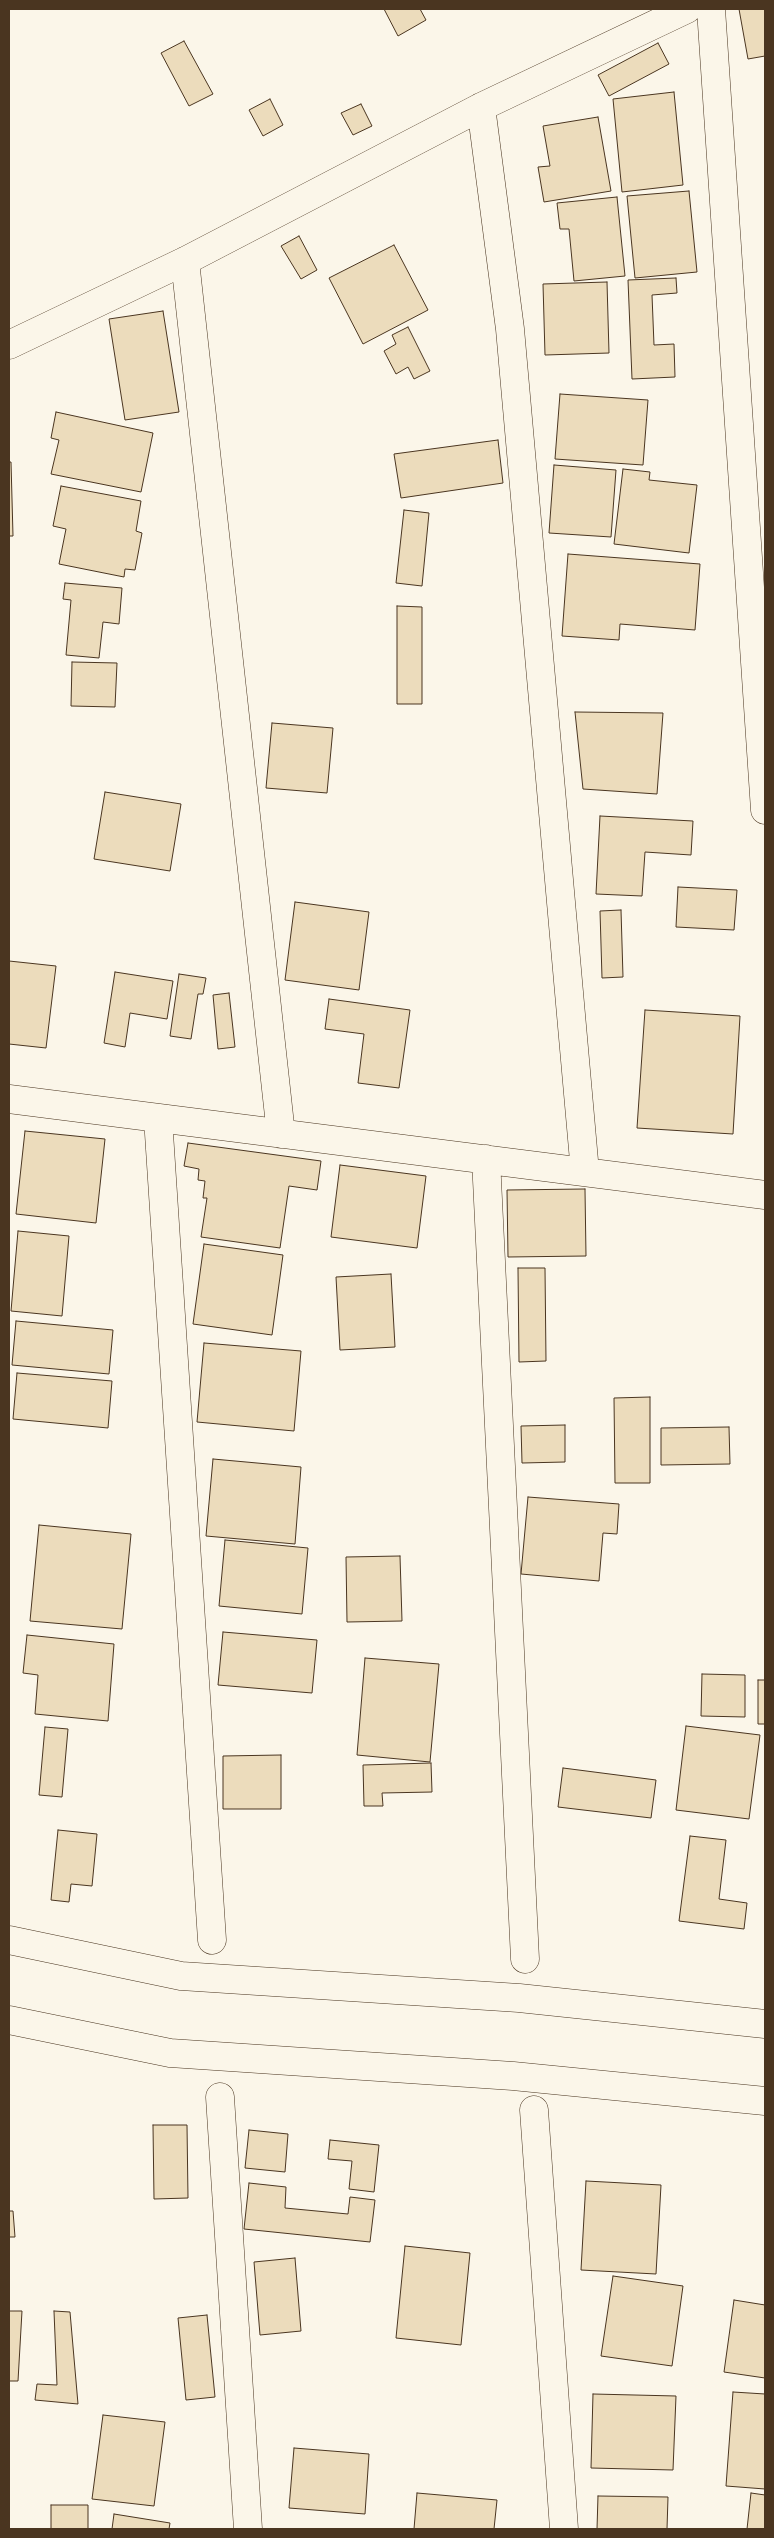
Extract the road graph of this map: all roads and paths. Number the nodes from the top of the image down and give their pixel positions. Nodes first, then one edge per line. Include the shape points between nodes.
1 (687, 9) edge
2 (711, 9) edge
3 (481, 107) junction
4 (184, 261) junction
5 (9, 345) edge
6 (765, 810) edge
7 (9, 1099) edge
8 (158, 1118) junction
9 (281, 1134) junction
10 (486, 1159) junction
11 (586, 1172) junction
12 (765, 1195) edge
13 (9, 1940) edge
14 (212, 1940) dead end
15 (525, 1959) dead end
16 (9, 2020) edge
17 (765, 2024) edge
18 (220, 2097) dead end
19 (765, 2101) edge
20 (534, 2110) dead end
21 (248, 2529) edge
22 (564, 2529) edge

1 - 3 street
2 - 6 street
3 - 4 street
3 - 11 street via 510,328
4 - 5 street
4 - 9 street
7 - 8 street
8 - 9 street
8 - 14 street
9 - 10 street
10 - 11 street
10 - 15 street
11 - 12 street
13 - 17 street via 181,1976 519,1998
16 - 19 street via 170,2054 513,2076
18 - 21 street
20 - 22 street

